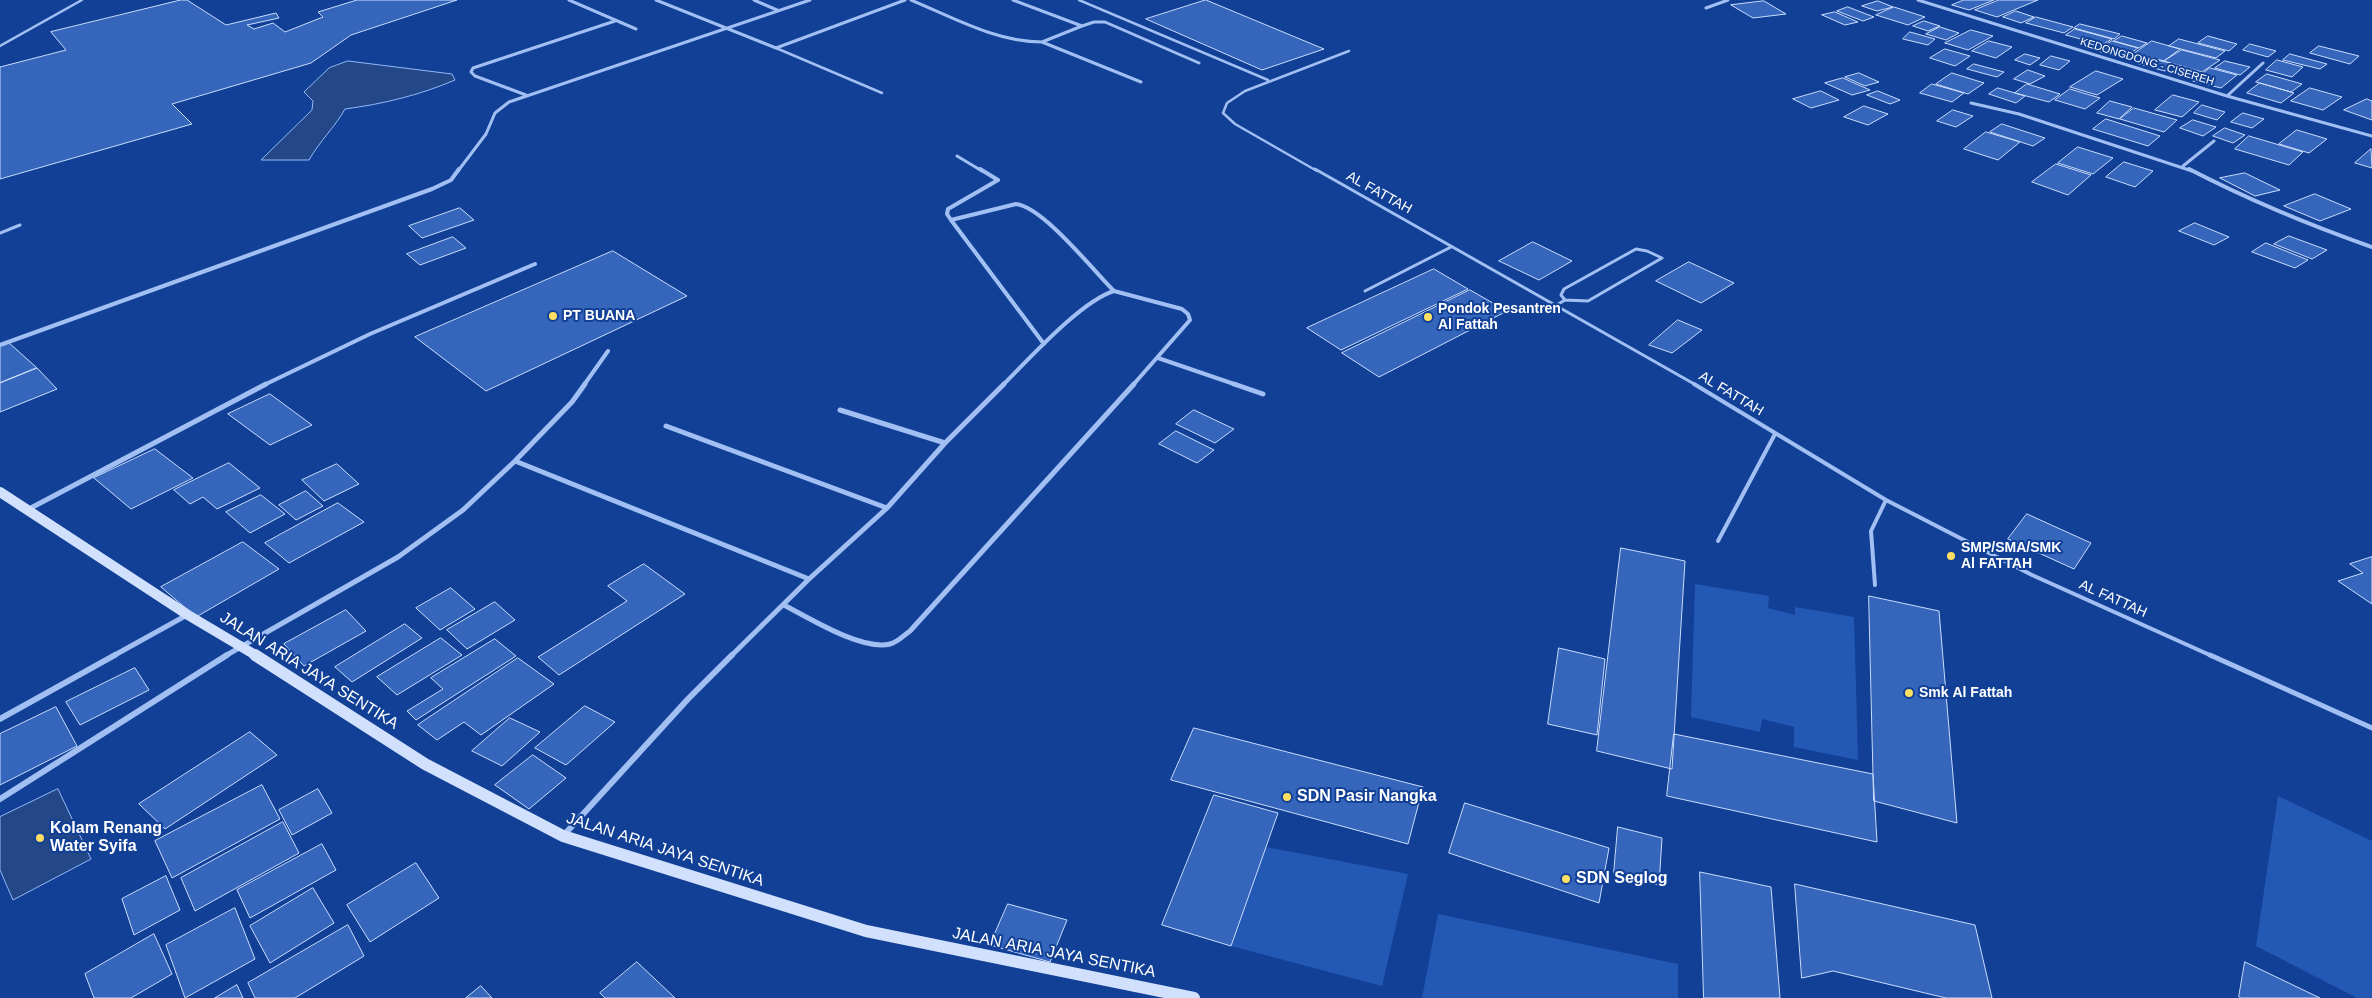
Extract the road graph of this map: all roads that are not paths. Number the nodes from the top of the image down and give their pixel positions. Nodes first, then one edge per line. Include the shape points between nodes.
1 (82, 0) edge
2 (569, 0) edge
3 (656, 0) edge
4 (754, 0) edge
5 (810, 0) edge
6 (905, 0) edge
7 (911, 0) edge
8 (1013, 0) edge
9 (1079, 0) edge
10 (1728, 0) edge
11 (1918, 0) edge
12 (1706, 8) dead end
13 (777, 10) junction
14 (615, 20) junction
15 (1082, 26) junction
16 (724, 28) junction
17 (636, 29) dead end
18 (1042, 42) junction
19 (0, 46) edge
20 (776, 48) junction
21 (1349, 51) dead end
22 (1199, 63) dead end
23 (2263, 63) dead end
24 (1268, 80) junction
25 (1141, 82) dead end
26 (882, 93) dead end
27 (526, 95) junction
28 (2227, 96) junction
29 (1972, 103) dead end
30 (2372, 136) edge
31 (2214, 141) dead end
32 (958, 156) dead end
33 (2183, 166) junction
34 (951, 220) junction
35 (20, 226) dead end
36 (0, 233) edge
37 (2372, 246) edge
38 (1451, 247) junction
39 (535, 264) dead end
40 (1114, 291) junction
41 (1366, 291) dead end
42 (1565, 300) junction
43 (1554, 306) junction
44 (1044, 344) junction
45 (0, 346) edge
46 (608, 351) dead end
47 (1158, 358) junction
48 (1263, 394) dead end
49 (840, 410) dead end
50 (666, 426) dead end
51 (1775, 434) junction
52 (945, 442) junction
53 (516, 461) junction
54 (0, 492) edge
55 (1886, 500) junction
56 (887, 508) junction
57 (27, 510) junction
58 (1718, 540) dead end
59 (809, 580) junction
60 (1875, 585) dead end
61 (784, 605) junction
62 (188, 615) junction
63 (241, 646) junction
64 (0, 719) edge
65 (2372, 728) edge
66 (0, 799) edge
67 (563, 836) junction
68 (1194, 998) edge

1 - 19 lane
2 - 14 street
3 - 16 street
4 - 13 street
5 - 13 street
6 - 20 street
7 - 18 street via 1011,40 1032,44
8 - 15 street
9 - 24 lane
10 - 12 street
11 - 28 street, KEDONGDONG - CISEREH
13 - 16 street
14 - 17 street
14 - 27 street via 473,68 471,72
15 - 18 street
15 - 22 street via 1105,22
16 - 20 street
16 - 27 street
18 - 25 street
20 - 26 lane
21 - 24 lane, AL FATTAH
23 - 28 street
24 - 38 lane, AL FATTAH via 1227,103 1223,112 1235,124
27 - 45 street via 508,102 495,113 486,134 451,180
28 - 30 street, KEDONGDONG - CISEREH
29 - 33 street via 2020,114
31 - 33 street
32 - 34 street via 998,180 953,203 947,214
33 - 37 street via 2300,222
34 - 40 street via 1016,204 1025,205 1043,217
34 - 44 street
35 - 36 lane
38 - 41 lane
38 - 43 lane, AL FATTAH
39 - 57 street via 298,367
40 - 44 street via 1093,302
40 - 47 street via 1182,309 1188,314 1190,320
42 - 42 lane via 1561,295 1564,289 1636,249 1662,258 1588,301
42 - 43 lane
43 - 51 lane, AL FATTAH via 1653,359
44 - 52 street
46 - 53 street via 572,402
47 - 48 street
47 - 61 street via 910,631 891,644 875,646 860,641
49 - 52 street
50 - 56 street
51 - 55 lane, AL FATTAH
51 - 58 lane
52 - 56 street
53 - 59 street
53 - 63 street via 463,510 398,557
54 - 57 street, JALAN ARIA JAYA SENTIKA
55 - 60 lane via 1871,531
55 - 65 lane, AL FATTAH via 2032,574
56 - 59 street
57 - 62 street, JALAN ARIA JAYA SENTIKA
59 - 61 street
61 - 67 street via 688,700
62 - 63 street, JALAN ARIA JAYA SENTIKA
62 - 64 street
63 - 66 street
63 - 67 street, JALAN ARIA JAYA SENTIKA via 424,764
67 - 68 street, JALAN ARIA JAYA SENTIKA via 866,931

